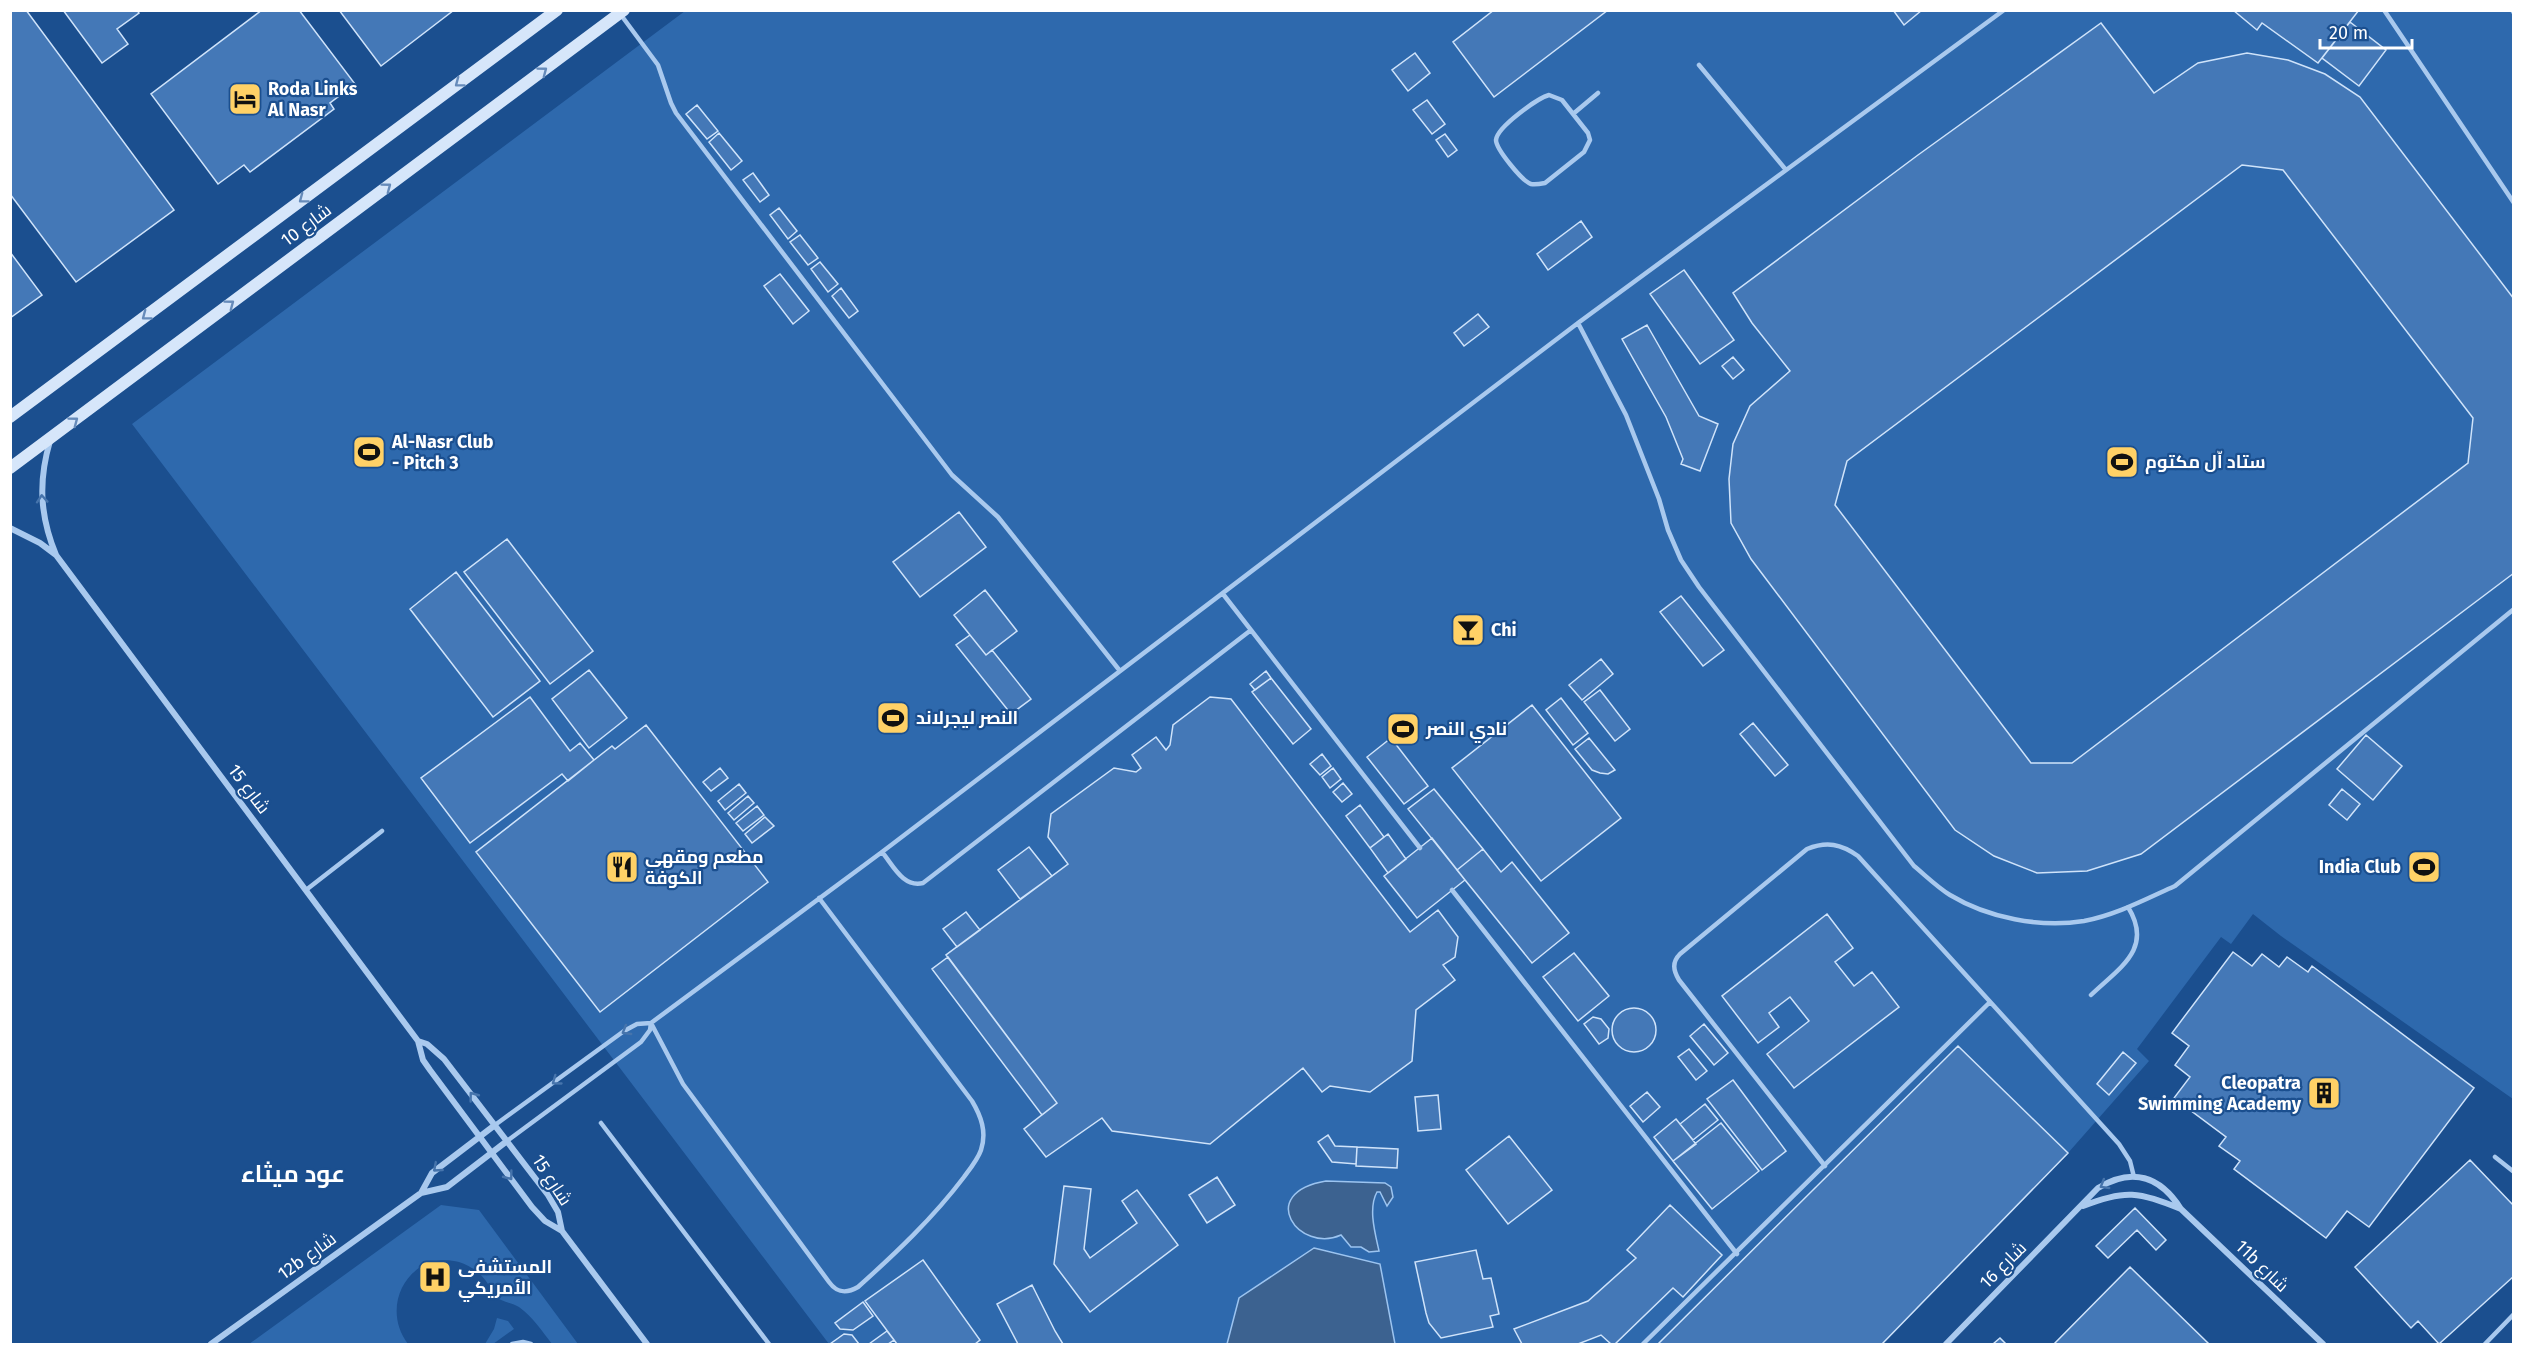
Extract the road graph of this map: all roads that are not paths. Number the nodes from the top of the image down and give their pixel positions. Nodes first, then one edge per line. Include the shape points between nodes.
1 (557, 10) edge
2 (2004, 10) edge
3 (2384, 10) edge
4 (622, 12) edge
5 (1700, 64) dead end
6 (1598, 93) dead end
7 (1573, 114) junction
8 (1786, 170) junction
9 (2514, 203) edge
10 (1578, 323) junction
11 (10, 417) edge
12 (51, 438) junction
13 (10, 468) edge
14 (10, 528) edge
15 (56, 555) junction
16 (1223, 594) junction
17 (2514, 609) edge
18 (1251, 630) junction
19 (1120, 671) junction
20 (382, 831) dead end
21 (1420, 848) dead end
22 (882, 852) junction
23 (306, 890) junction
24 (1452, 890) dead end
25 (819, 898) junction
26 (2128, 907) junction
27 (2091, 994) dead end
28 (1990, 1002) junction
29 (651, 1023) junction
30 (418, 1041) junction
31 (601, 1123) dead end
32 (495, 1125) junction
33 (479, 1136) junction
34 (507, 1141) junction
35 (492, 1153) junction
36 (2495, 1157) dead end
37 (1825, 1166) junction
38 (2514, 1172) edge
39 (2134, 1177) junction
40 (421, 1193) junction
41 (2131, 1194) joint
42 (2082, 1207) junction
43 (2181, 1209) junction
44 (562, 1231) junction
45 (1737, 1254) junction
46 (2514, 1314) edge
47 (211, 1344) edge
48 (512, 1344) edge
49 (531, 1344) edge
50 (648, 1344) edge
51 (769, 1344) edge
52 (1643, 1344) edge
53 (1946, 1344) edge
54 (2323, 1344) edge
55 (2486, 1344) edge

1 -> 11 main road, شارع 10
2 - 8 lane
3 - 9 lane
12 -> 4 main road, شارع 10
4 - 19 lane via 658,65 671,103 691,132 952,475 998,517
5 - 8 lane
6 - 7 lane
7 - 7 lane via 1556,96 1542,97 1498,133 1498,147 1529,183 1545,183 1588,147 1588,133
8 - 10 lane
10 - 16 lane
10 - 26 lane via 1626,415 1681,560 1914,866 1950,895 1992,914 2038,923 2084,921
12 - 13 main road, شارع 10
15 -> 12 street, شارع 15 via 48,537 41,488
14 - 15 street, شارع 15
15 - 23 street, شارع 15
16 - 18 lane
16 - 19 lane
17 - 26 lane via 2175,886
18 - 21 lane
18 - 22 lane via 923,883 904,880
19 - 22 lane
20 - 23 lane
22 - 25 lane
23 - 30 street, شارع 15
24 - 45 lane
25 - 29 lane
25 - 29 lane via 972,1101 981,1116 983,1133 981,1150 953,1191 902,1248 858,1287 842,1292 829,1282 682,1084
26 - 27 lane via 2138,927 2132,957
28 - 37 lane
28 - 37 lane via 1858,856 1833,843 1807,849 1680,954 1673,964 1674,973
28 - 39 lane via 2119,1144
29 -> 32 lane via 637,1024 624,1031
29 - 34 lane via 636,1046
32 -> 30 street, شارع 15 via 436,1050
30 - 33 street, شارع 15 via 423,1060
31 - 51 lane
32 - 33 street, 12b شارع
32 - 34 street, شارع 15
33 - 35 street, شارع 15
33 -> 40 street, 12b شارع via 432,1173
34 - 35 street, 12b شارع
34 - 44 street, شارع 15 via 554,1203
35 - 40 street, 12b شارع via 447,1187
35 -> 44 street, شارع 15 via 538,1214
36 - 38 lane
37 - 45 lane
39 -> 42 street, شارع 16 via 2109,1181
39 - 43 street, 11b شارع via 2161,1185
40 - 47 street, 12b شارع
41 - 42 street, شارع 16 via 2115,1195
41 - 43 street, 11b شارع
42 - 53 street, شارع 16
43 - 54 street, 11b شارع
44 - 50 street, شارع 15
45 - 52 lane
46 - 55 lane
48 - 49 lane

